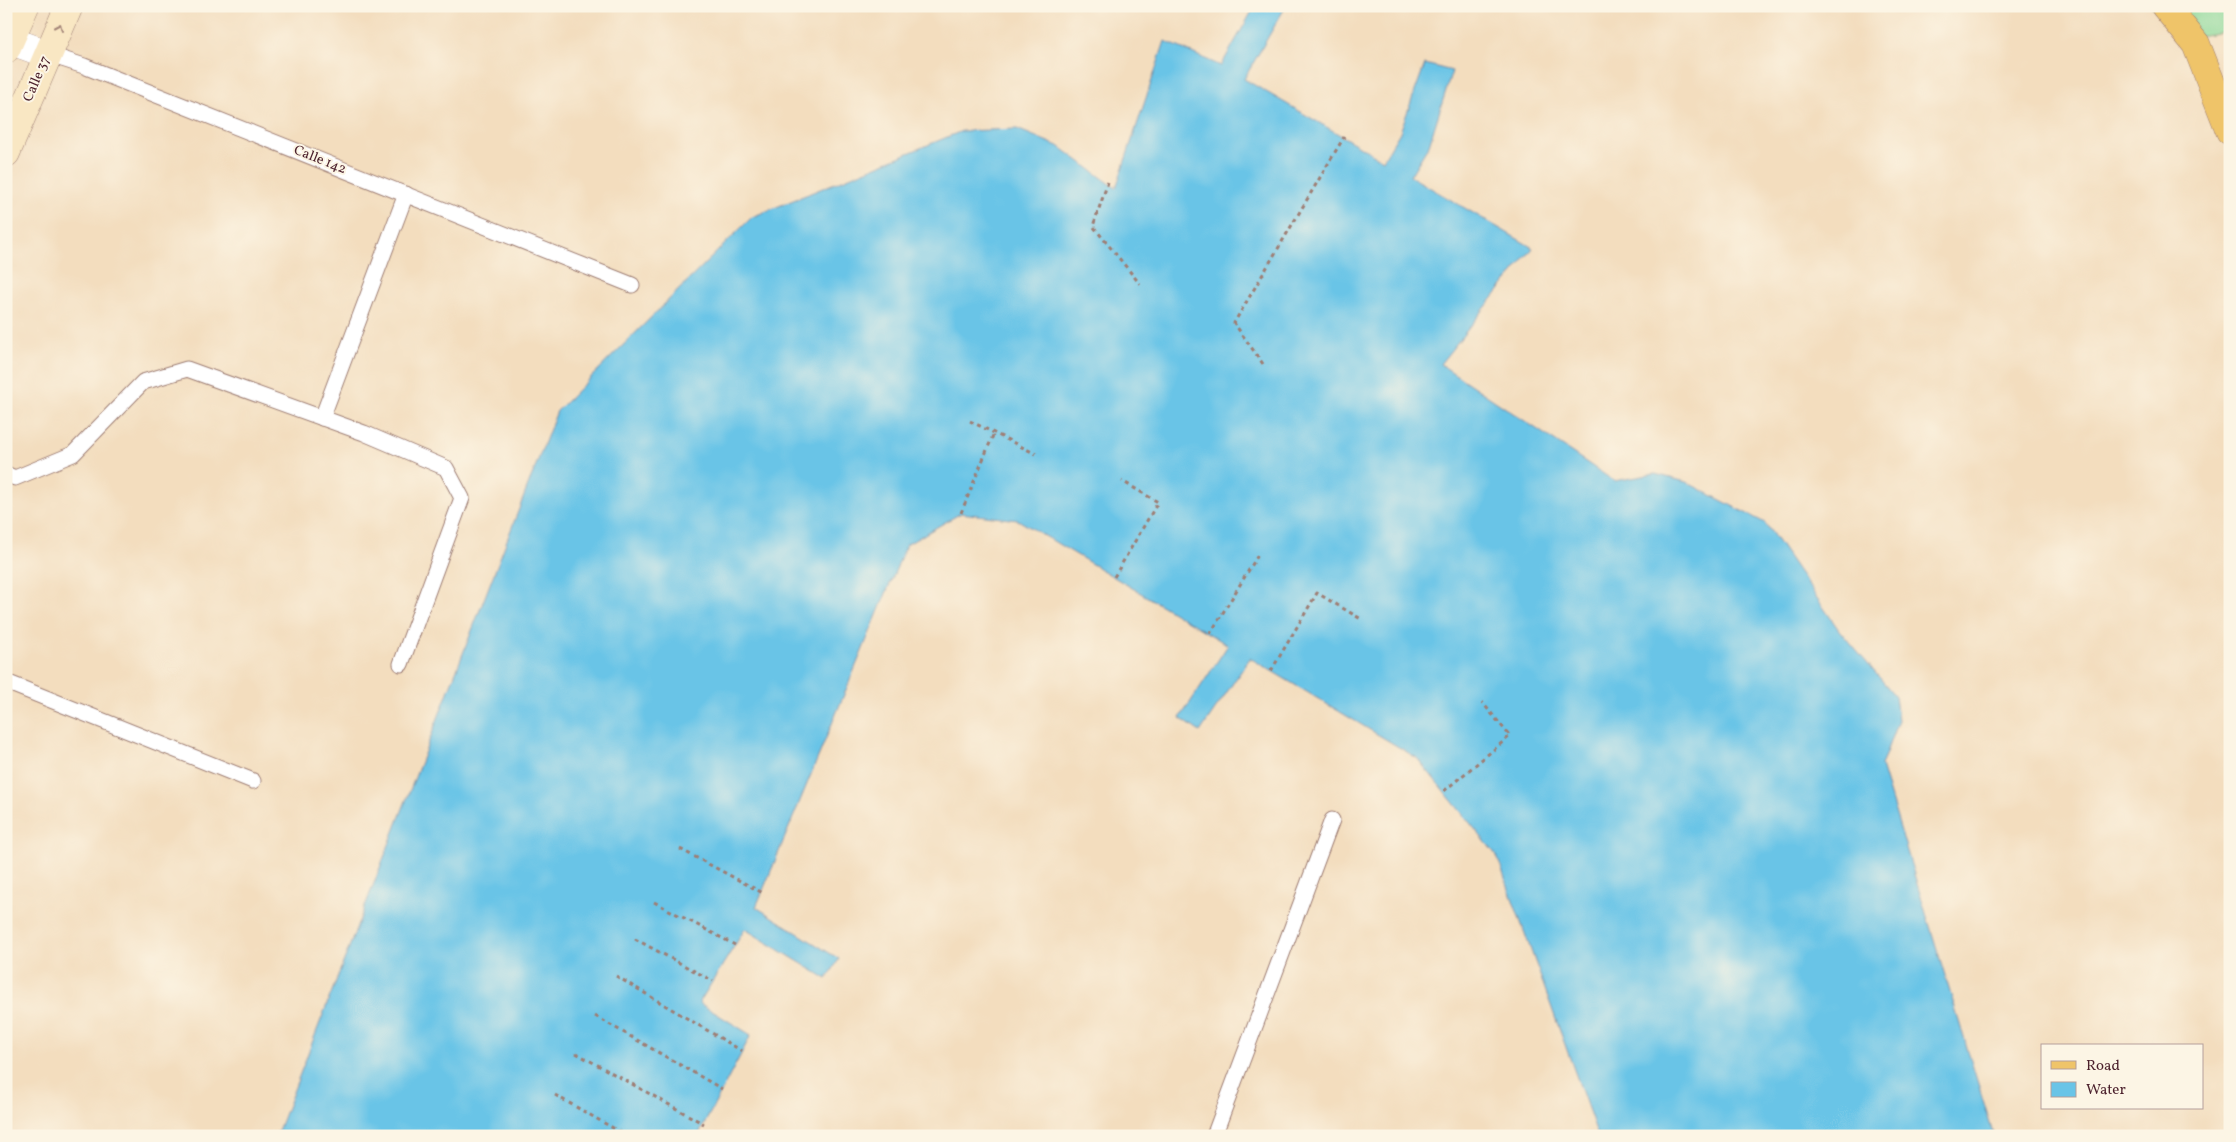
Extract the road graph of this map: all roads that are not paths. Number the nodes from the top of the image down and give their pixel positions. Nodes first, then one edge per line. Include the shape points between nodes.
1 (25, 6) edge
2 (69, 6) edge
3 (2165, 6) edge
4 (7, 43) edge
5 (47, 54) junction
6 (2230, 131) edge
7 (6, 153) edge
8 (406, 194) junction
9 (632, 285) dead end
10 (322, 418) junction
11 (6, 474) edge
12 (401, 664) dead end
13 (6, 682) edge
14 (253, 780) dead end
15 (1332, 820) dead end
16 (1214, 1136) edge

1 - 4 main road
5 -> 2 main road, Calle 37
3 - 6 main road via 2196,44
4 - 5 street, Calle 142
5 - 7 main road, Calle 37
5 - 8 lane, Calle 142
8 - 9 lane, Calle 142
8 - 10 lane
10 - 11 lane via 187,369 143,382 73,454 15,478
10 - 12 lane via 446,468 462,498
13 - 14 lane
15 - 16 lane

